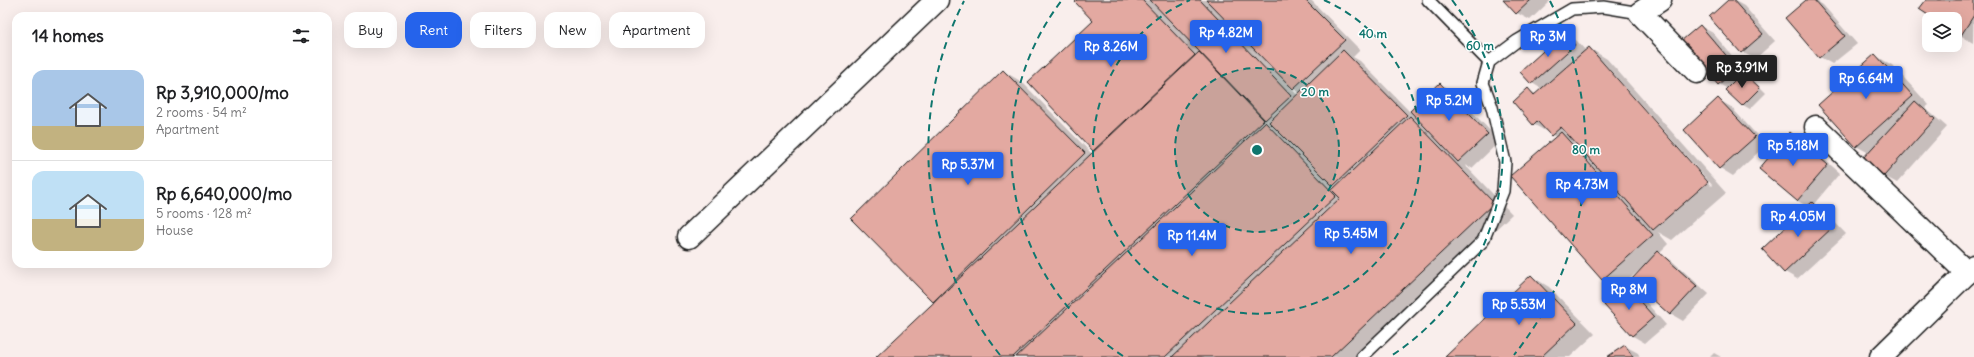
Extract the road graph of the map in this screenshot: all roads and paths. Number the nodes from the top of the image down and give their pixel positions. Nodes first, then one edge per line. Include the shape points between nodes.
1 (937, 0) edge
2 (1428, 0) edge
3 (1660, 0) edge
4 (1640, 13) junction
5 (1489, 62) junction
6 (1698, 72) dead end
7 (1816, 127) dead end
8 (689, 237) dead end
9 (1971, 270) edge
10 (1362, 357) edge
11 (1881, 357) edge

1 - 8 street
2 - 5 lane
3 - 4 street
4 - 5 lane via 1604,7 1572,9 1517,41
4 - 6 street
5 - 10 lane via 1484,83 1505,162 1503,192 1494,217 1484,240
7 - 9 street
9 - 11 street

